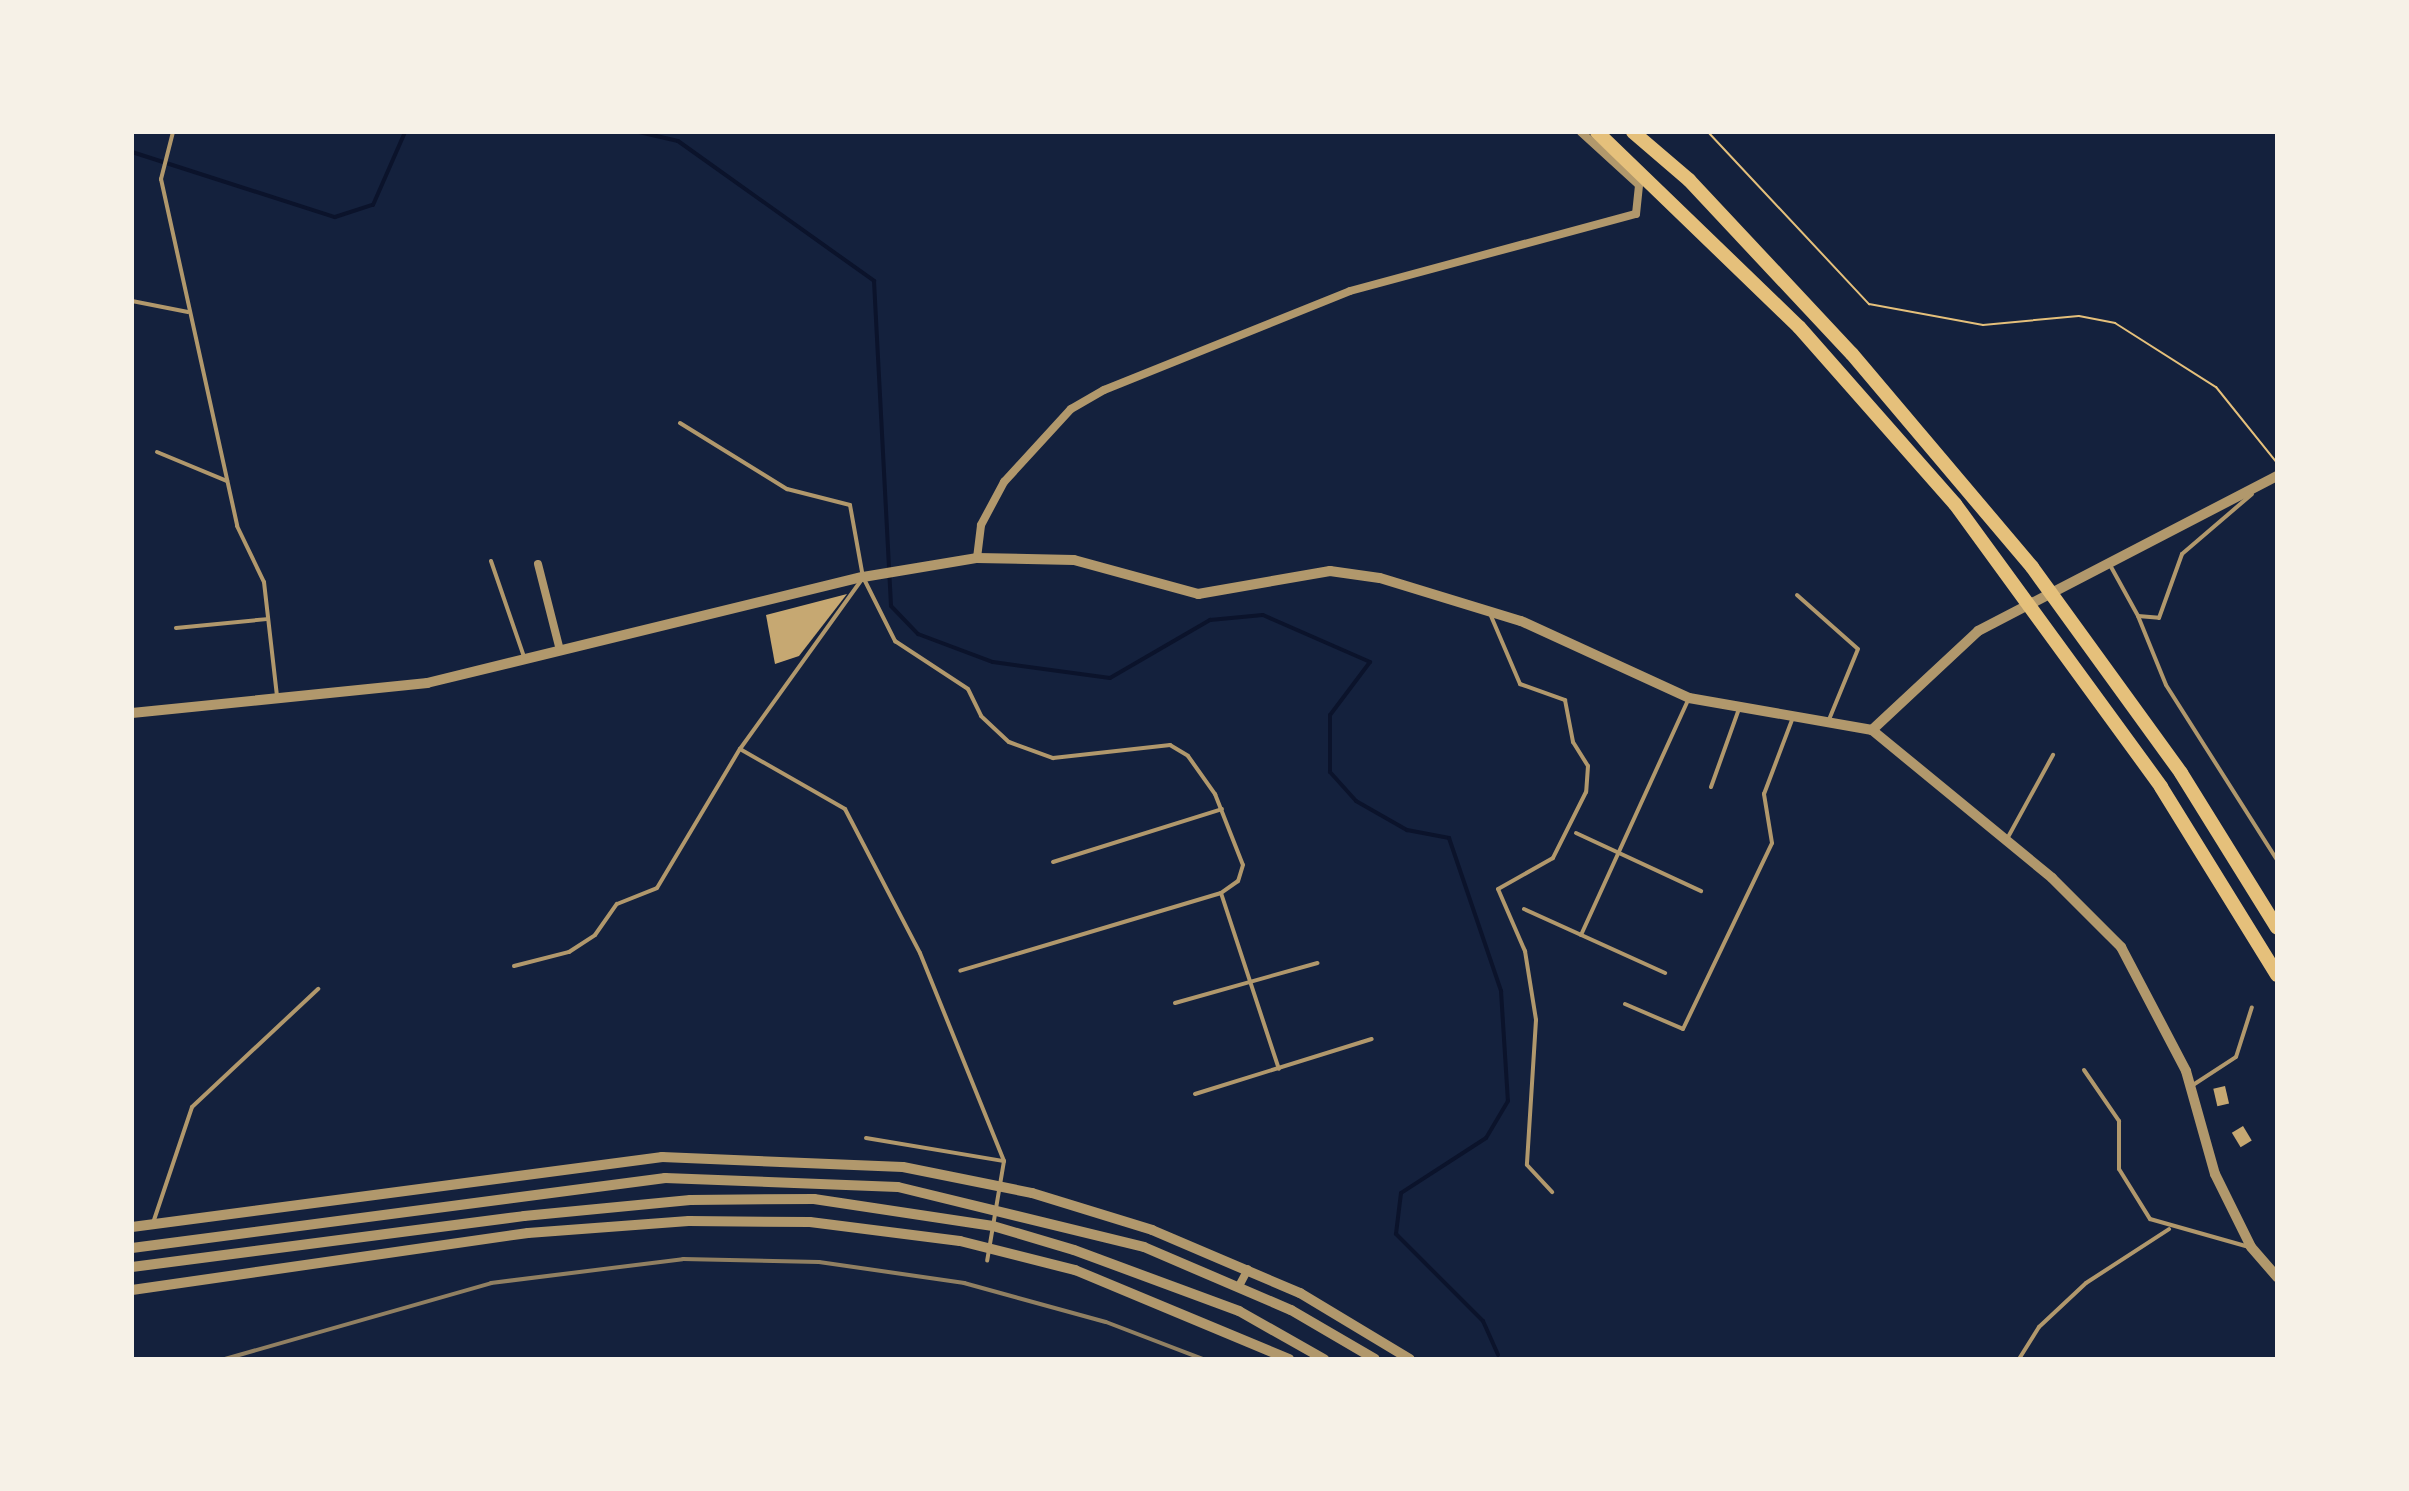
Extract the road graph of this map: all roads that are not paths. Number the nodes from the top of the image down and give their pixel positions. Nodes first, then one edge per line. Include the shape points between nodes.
1 (173, 132) edge
2 (1581, 132) edge
3 (1597, 132) edge
4 (1633, 132) edge
5 (132, 301) edge
6 (188, 312) junction
7 (680, 423) dead end
8 (157, 452) dead end
9 (2277, 476) edge
10 (227, 481) junction
11 (977, 558) junction
12 (2107, 559) junction
13 (491, 561) dead end
14 (538, 564) dead end
15 (863, 577) junction
16 (1797, 595) dead end
17 (1489, 610) junction
18 (2138, 616) junction
19 (267, 619) junction
20 (176, 628) dead end
21 (560, 650) junction
22 (525, 660) junction
23 (1689, 698) junction
24 (277, 700) junction
25 (1739, 709) junction
26 (132, 713) edge
27 (1792, 720) junction
28 (1827, 724) junction
29 (1872, 730) junction
30 (740, 749) junction
31 (2053, 755) dead end
32 (1711, 787) dead end
33 (1222, 809) junction
34 (1576, 833) dead end
35 (2006, 841) junction
36 (1619, 853) junction
37 (2277, 860) edge
38 (1053, 862) dead end
39 (1701, 891) dead end
40 (1221, 893) junction
41 (1524, 909) dead end
42 (2277, 928) edge
43 (1581, 935) junction
44 (1317, 963) dead end
45 (514, 966) dead end
46 (960, 971) dead end
47 (1665, 973) dead end
48 (2277, 975) edge
49 (1250, 981) junction
50 (318, 989) dead end
51 (1175, 1003) dead end
52 (1625, 1004) dead end
53 (2252, 1007) dead end
54 (1372, 1039) dead end
55 (1279, 1069) junction
56 (2084, 1070) dead end
57 (2191, 1086) junction
58 (1195, 1094) dead end
59 (866, 1138) dead end
60 (1004, 1161) junction
61 (1003, 1186) junction
62 (1552, 1192) dead end
63 (996, 1206) junction
64 (152, 1226) junction
65 (993, 1226) junction
66 (132, 1227) edge
67 (2169, 1229) junction
68 (2251, 1247) junction
69 (132, 1248) edge
70 (990, 1248) junction
71 (987, 1261) dead end
72 (132, 1267) edge
73 (1248, 1269) junction
74 (2277, 1277) edge
75 (1239, 1286) junction
76 (132, 1290) edge
77 (1289, 1359) edge
78 (1324, 1359) edge
79 (1375, 1359) edge
80 (1410, 1359) edge
81 (2019, 1359) edge

1 - 6 lane via 161,179
2 - 11 street via 1628,172 1643,197 1626,218 1350,291 1104,390 1071,409 1004,482 981,525
3 - 48 highway via 1735,260 1955,504 2161,787
4 - 42 highway via 1689,180 1852,354 2032,567 2181,773
5 - 6 lane
6 - 10 lane
7 - 15 lane via 787,489 850,505
8 - 10 lane
9 - 12 street
9 - 18 lane via 2191,543 2173,568 2159,618
10 - 19 lane via 237,526 264,582
11 - 15 street
11 - 17 street via 1074,560 1198,594 1343,573
12 - 18 lane
12 - 29 street via 2015,609 1921,677
13 - 22 lane
14 - 21 street
15 - 21 street
15 - 30 lane
15 - 33 lane via 895,641 968,689 981,716 1017,747 1067,758 1170,745 1204,774
16 - 28 lane via 1858,649
17 - 23 street
17 - 62 lane via 1520,684 1565,700 1573,742 1588,766 1586,792 1553,858 1498,889 1525,951 1536,1020 1527,1165
18 - 37 lane via 2166,685
19 - 20 lane
19 - 24 lane
21 - 22 street
22 - 24 street via 427,683
23 - 25 street
23 - 36 lane
24 - 26 street
25 - 27 street
25 - 32 lane
27 - 28 street
27 - 52 lane via 1764,794 1772,843 1683,1029
28 - 29 street
29 - 35 street
30 - 45 lane via 657,888 617,904 595,935 569,952
30 - 60 lane via 845,809 920,953
31 - 35 lane
33 - 38 lane
33 - 40 lane via 1243,865 1238,881
34 - 36 lane
35 - 57 street via 2121,947
36 - 39 lane
36 - 43 lane
40 - 46 lane
40 - 49 lane
41 - 43 lane
43 - 47 lane
44 - 49 lane
49 - 51 lane
49 - 55 lane
50 - 64 lane via 192,1107
53 - 57 lane via 2236,1057
54 - 55 lane
55 - 58 lane
56 - 67 lane via 2119,1121 2119,1169 2150,1219
57 - 68 street via 2215,1174
59 - 60 lane
60 - 61 lane
61 - 63 lane
61 - 64 street via 808,1158 662,1157
61 - 73 street via 1152,1230
63 - 65 lane
63 - 69 street via 815,1179 665,1178
63 - 75 street via 1144,1247
64 - 66 street
65 - 70 lane
65 - 72 street via 814,1199 690,1200
65 - 78 street via 1239,1311
67 - 68 lane
67 - 81 lane via 2086,1283 2039,1327
68 - 74 street
70 - 71 lane
70 - 76 street via 889,1228 689,1221 528,1233
70 - 77 street via 1136,1291
73 - 75 street
73 - 80 street
75 - 79 street

